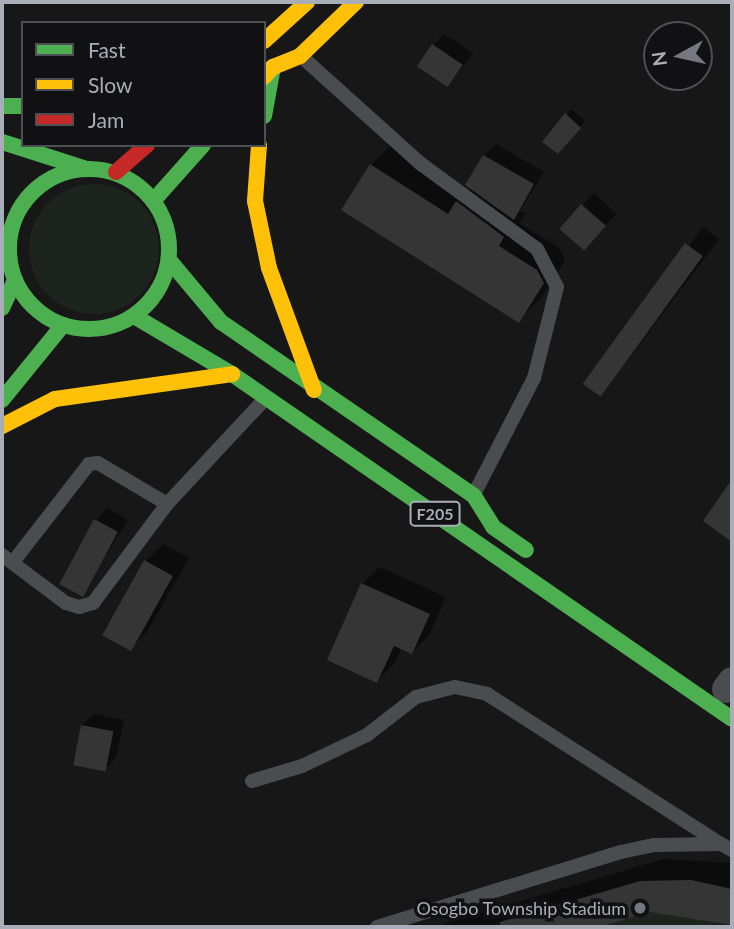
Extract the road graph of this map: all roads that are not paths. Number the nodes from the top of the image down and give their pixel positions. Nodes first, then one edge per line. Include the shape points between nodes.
1 (307, 2) edge
2 (356, 2) edge
3 (266, 39) edge
4 (300, 56) junction
5 (269, 72) edge
6 (266, 98) edge
7 (2, 106) edge
8 (21, 106) edge
9 (2, 142) edge
10 (145, 147) edge
11 (201, 147) edge
12 (259, 147) edge
13 (84, 168) junction
14 (116, 172) junction
15 (154, 200) junction
16 (6, 255) edge
17 (169, 260) junction
18 (15, 280) junction
19 (2, 308) edge
20 (134, 316) junction
21 (63, 325) junction
22 (232, 374) junction
23 (314, 390) junction
24 (2, 400) edge
25 (264, 400) junction
26 (2, 426) edge
27 (474, 496) junction
28 (167, 505) junction
29 (7, 558) edge
30 (538, 558) dead end
31 (732, 719) edge
32 (252, 780) dead end
33 (727, 847) edge
34 (377, 927) edge

1 - 3 main road
2 - 4 main road
4 - 5 main road
4 - 27 lane via 421,164 537,249 557,287 534,378
5 - 6 main road
7 - 8 main road
9 - 13 main road
10 - 14 main road
11 - 15 main road
12 - 23 main road via 255,201 269,268
13 - 14 main road
13 - 16 main road via 58,174 28,198 11,232
14 - 15 main road
15 - 17 main road via 169,239
16 - 18 main road
17 - 20 main road via 163,282
17 - 23 main road, F205 via 221,322
18 - 19 main road
18 - 21 main road via 27,299
20 - 21 main road via 100,329
20 - 22 main road, F205
21 - 24 main road
22 - 25 main road, F205
22 - 26 main road via 55,399
23 - 27 main road, F205
25 - 28 lane
25 - 31 main road, F205
27 - 30 main road, F205 via 493,527
28 - 29 lane via 98,463 89,464
28 - 29 lane via 93,603 79,607 66,603
32 - 33 lane via 302,766 367,735 416,697 455,687 487,694
33 - 34 lane via 654,845 621,852

